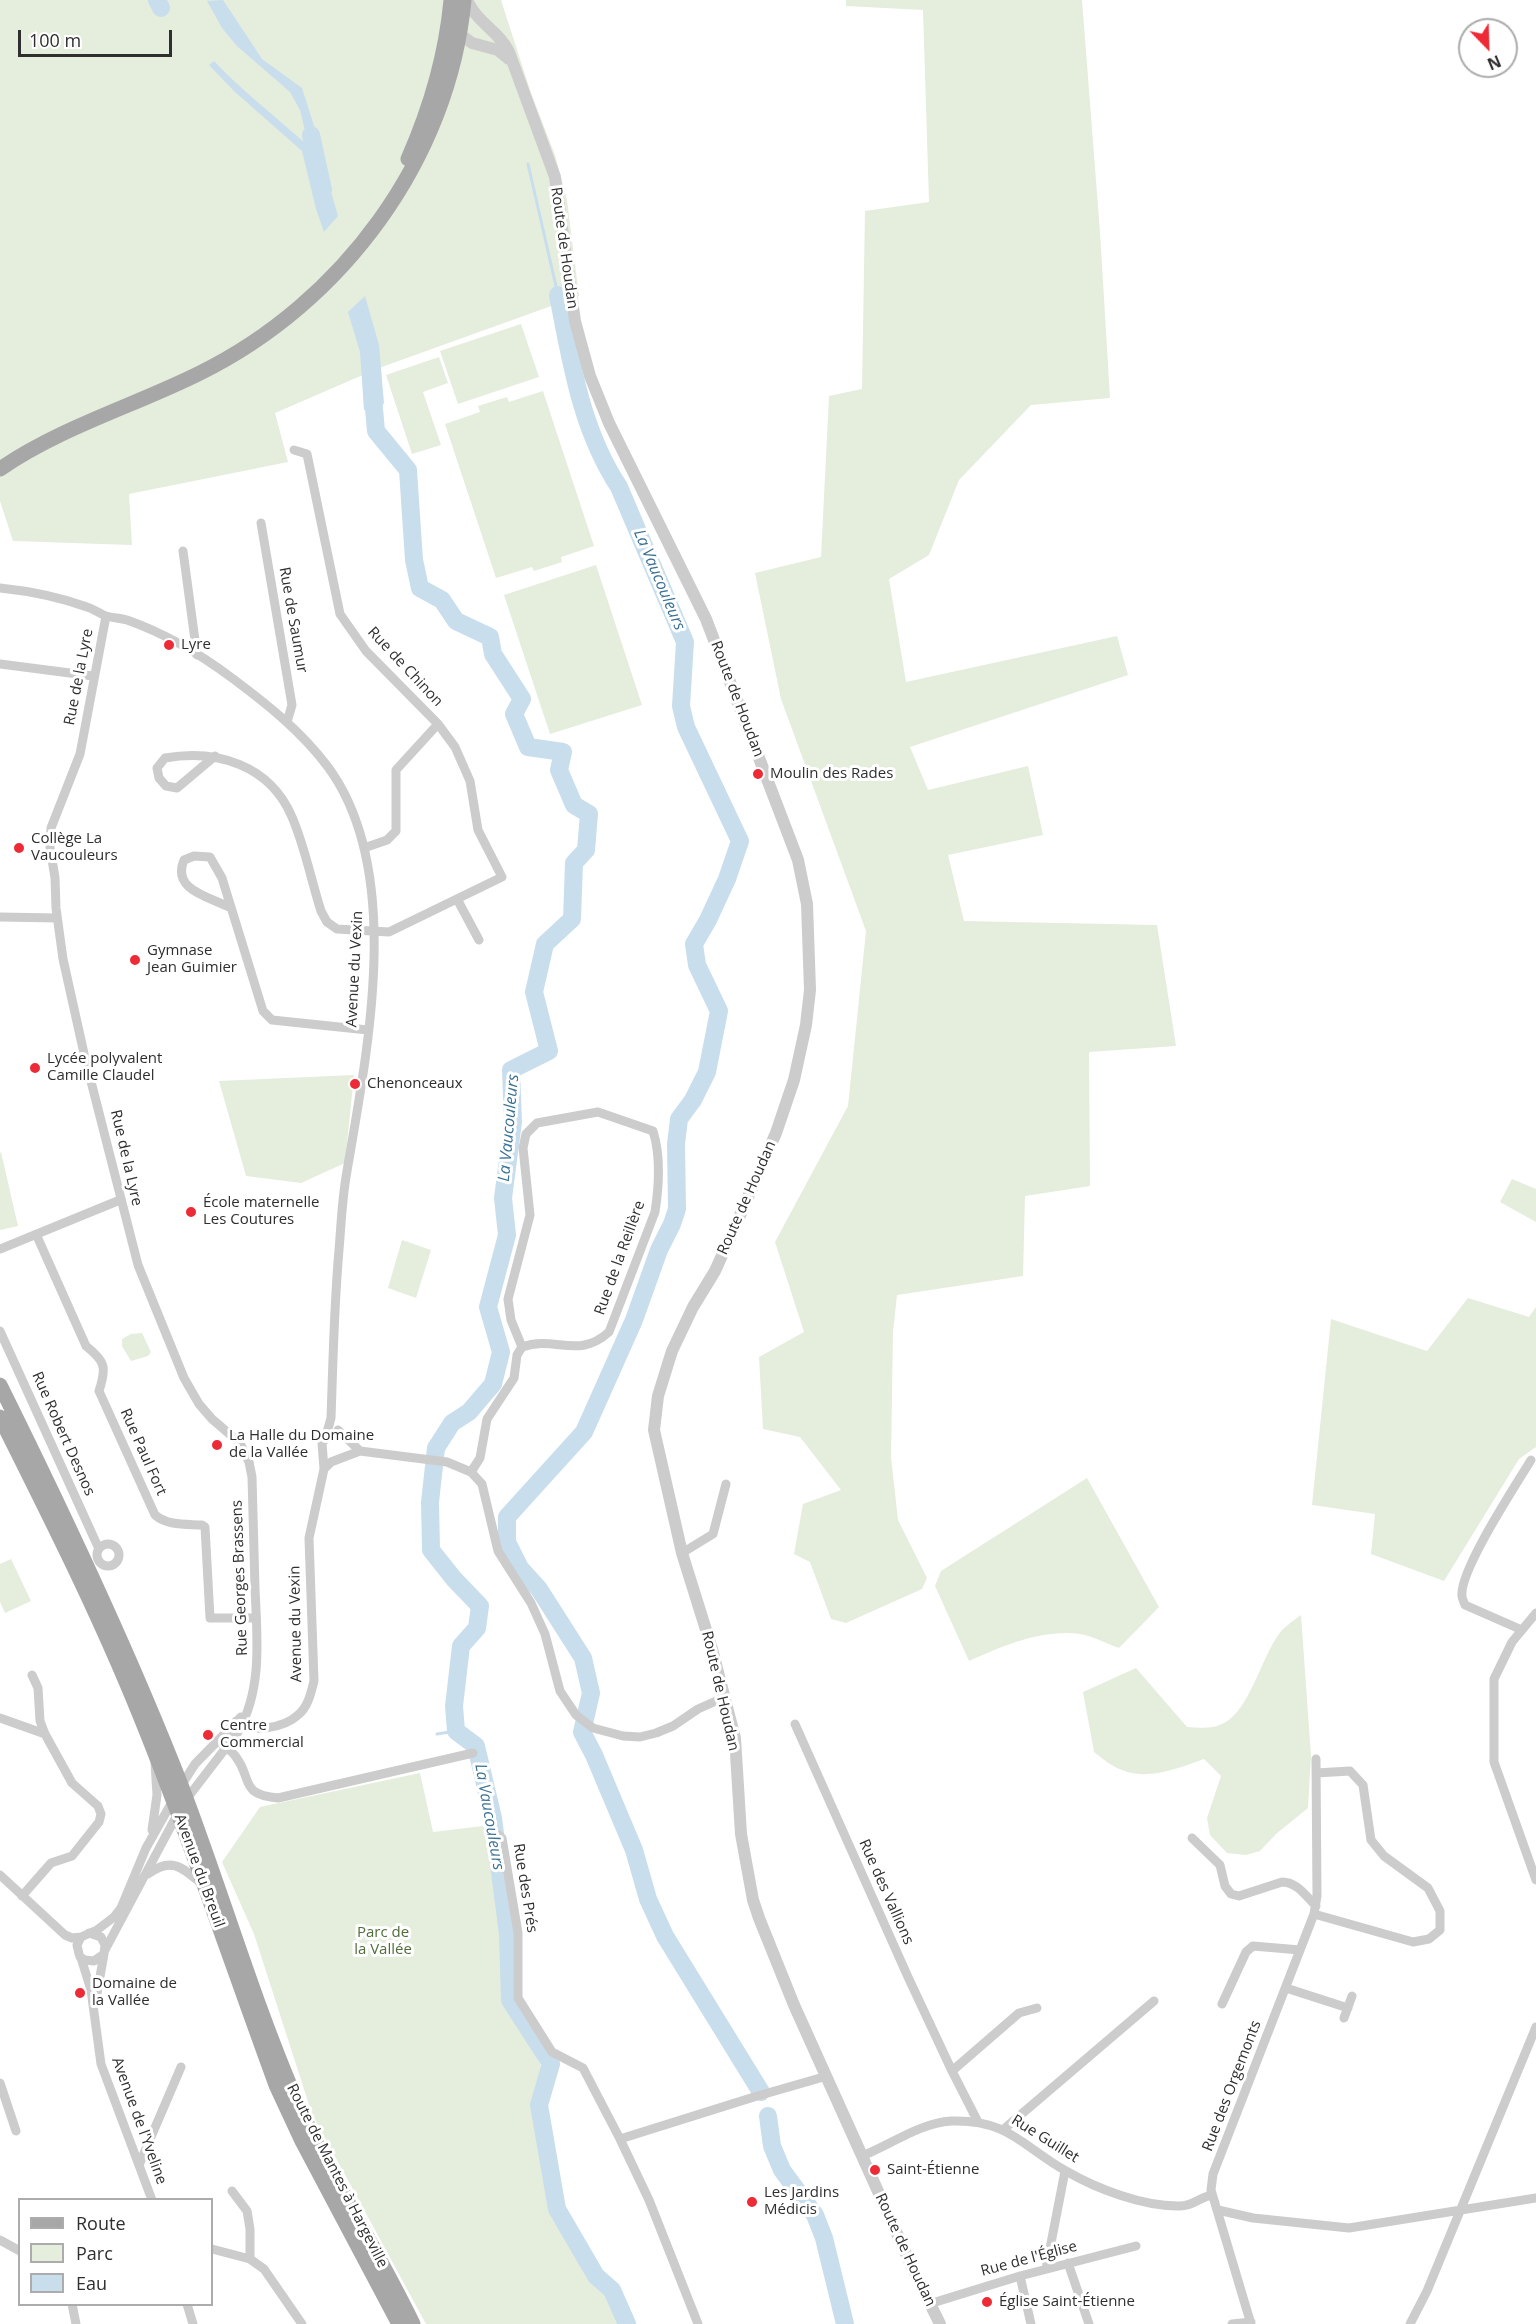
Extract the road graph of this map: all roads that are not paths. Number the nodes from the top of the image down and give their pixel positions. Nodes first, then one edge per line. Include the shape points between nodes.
1 (451, 0) edge
2 (465, 0) edge
3 (485, 26) junction
4 (456, 29) junction
5 (482, 45) junction
6 (453, 63) junction
7 (514, 66) junction
8 (387, 206) junction
9 (294, 450) dead end
10 (0, 469) edge
11 (261, 523) dead end
12 (183, 551) dead end
13 (0, 588) edge
14 (106, 616) junction
15 (197, 655) junction
16 (0, 664) edge
17 (93, 676) junction
18 (287, 722) junction
19 (438, 724) junction
20 (214, 756) junction
21 (364, 848) junction
22 (457, 899) junction
23 (231, 908) junction
24 (0, 917) edge
25 (57, 918) junction
26 (373, 930) junction
27 (479, 940) dead end
28 (368, 1030) junction
29 (120, 1200) junction
30 (36, 1234) junction
31 (0, 1248) edge
32 (0, 1331) edge
33 (522, 1347) junction
34 (0, 1385) edge
35 (0, 1417) edge
36 (331, 1418) junction
37 (341, 1434) junction
38 (326, 1436) junction
39 (349, 1441) junction
40 (240, 1443) joint
41 (322, 1450) junction
42 (360, 1451) junction
43 (347, 1456) junction
44 (1531, 1460) dead end
45 (335, 1461) junction
46 (324, 1469) junction
47 (471, 1472) junction
48 (726, 1484) dead end
49 (99, 1549) dead end
50 (682, 1553) junction
51 (1536, 1613) edge
52 (256, 1618) junction
53 (1522, 1630) junction
54 (32, 1675) dead end
55 (725, 1697) junction
56 (0, 1718) edge
57 (239, 1723) junction
58 (795, 1724) dead end
59 (45, 1734) junction
60 (217, 1740) junction
61 (225, 1747) junction
62 (154, 1752) junction
63 (473, 1754) dead end
64 (1316, 1759) dead end
65 (172, 1764) junction
66 (195, 1764) junction
67 (1316, 1773) junction
68 (179, 1799) junction
69 (489, 1826) dead end
70 (1192, 1838) dead end
71 (148, 1843) junction
72 (0, 1875) edge
73 (146, 1875) junction
74 (1536, 1880) edge
75 (206, 1888) junction
76 (22, 1896) junction
77 (1315, 1910) junction
78 (61, 1931) junction
79 (85, 1935) junction
80 (1300, 1950) junction
81 (105, 1952) junction
82 (80, 1956) junction
83 (1286, 1988) junction
84 (1352, 1996) dead end
85 (1154, 2001) dead end
86 (1222, 2004) dead end
87 (1037, 2008) dead end
88 (94, 2016) junction
89 (1536, 2027) edge
90 (181, 2067) dead end
91 (952, 2071) junction
92 (827, 2076) junction
93 (0, 2082) edge
94 (978, 2121) junction
95 (1004, 2129) junction
96 (16, 2131) dead end
97 (620, 2139) junction
98 (862, 2156) junction
99 (138, 2165) junction
100 (1065, 2171) junction
101 (232, 2191) dead end
102 (1212, 2196) junction
103 (152, 2198) edge
104 (1536, 2199) edge
105 (1218, 2210) junction
106 (1459, 2212) junction
107 (0, 2240) edge
108 (1137, 2246) dead end
109 (213, 2249) edge
110 (18, 2250) edge
111 (250, 2259) junction
112 (1068, 2263) junction
113 (1046, 2269) junction
114 (1020, 2276) junction
115 (929, 2304) junction
116 (72, 2306) edge
117 (188, 2306) edge
118 (1251, 2323) edge
119 (76, 2324) edge
120 (193, 2324) edge
121 (302, 2324) edge
122 (399, 2324) edge
123 (413, 2324) edge
124 (698, 2324) edge
125 (940, 2324) edge
126 (1031, 2324) edge
127 (1089, 2324) edge
128 (1232, 2324) edge
129 (1410, 2324) edge

1 - 4 main road, Route de Houdan
2 - 3 street, Route de Houdan
2 - 4 main road, Route de Houdan
3 - 4 street
3 - 7 street, Route de Houdan via 507,47
4 - 5 street via 468,41
4 - 6 main road, Route de Houdan
4 - 8 main road, Route de Houdan
5 - 6 street
5 - 7 street via 498,50
6 - 8 main road, Route de Houdan via 425,146
7 - 50 street, Route de Houdan via 555,177 574,321 590,376 609,423 706,619 798,860 807,904 810,990 794,1080 738,1220 672,1351 658,1396 654,1430
8 - 10 main road via 330,278 254,342 200,373 67,432
9 - 19 street, Rue de Chinon via 308,454 340,614 366,651
11 - 18 street, Rue de Saumur via 292,705
12 - 15 street
13 - 14 street, Avenue du Vexin via 54,597
14 - 15 street, Avenue du Vexin via 159,633
14 - 17 street, Rue de la Lyre
15 - 18 street, Avenue du Vexin
16 - 17 street
17 - 25 street, Rue de la Lyre via 80,754 51,828
18 - 21 street, Avenue du Vexin via 328,767 349,805
19 - 21 street, Rue de Chinon via 396,770 396,831 387,840
19 - 22 street via 455,747 470,781 478,830 502,877
20 - 20 street via 189,754 165,758 157,768 159,778 166,786 177,788
20 - 26 street via 257,773 280,796 292,818 327,922 338,929
21 - 26 street, Avenue du Vexin via 374,903
22 - 26 street via 389,932
22 - 27 street
23 - 23 street via 222,878 210,857 184,860 180,869 182,881
23 - 28 street via 263,1011 272,1020
24 - 25 street
25 - 29 street, Rue de la Lyre via 82,1047
26 - 28 street, Avenue du Vexin
28 - 36 street, Avenue du Vexin via 342,1206
29 - 30 street
29 - 40 street, Rue de la Lyre via 138,1265 184,1378 199,1404
30 - 31 street
30 - 52 street, Rue Paul Fort via 86,1346 101,1358 105,1373 99,1391 154,1515 161,1520 205,1527 210,1618
32 - 49 street, Rue Robert Desnos
33 - 33 street, Rue de la Reillère via 510,1320 508,1299 530,1215 523,1148 526,1134 537,1123 598,1112 653,1131 657,1146 655,1212 609,1332 599,1342 584,1347 533,1342
33 - 47 street via 514,1378 487,1419 480,1458
34 - 65 main road, Route de Mantes à Hargeville via 67,1523
35 - 62 main road, Avenue du Breuil via 84,1588
36 - 37 street
36 - 38 street, Avenue du Vexin
37 - 38 street
37 - 39 street
38 - 41 street
39 - 42 street
39 - 43 street
40 - 52 street, Rue Georges Brassens via 252,1477
41 - 45 street
41 - 46 street, Avenue du Vexin
42 - 43 street
42 - 47 street via 447,1462
43 - 45 street
44 - 53 street via 1489,1528 1461,1596 1465,1605
45 - 46 street
46 - 57 street, Avenue du Vexin via 309,1538 314,1682 308,1701 298,1715 283,1724 263,1727
47 - 55 street via 482,1484 498,1551 531,1604 545,1634 560,1691 576,1715 593,1728 623,1737 640,1737 673,1726 698,1708
48 - 50 street via 713,1534
50 - 55 street, Route de Houdan
51 - 53 street
52 - 57 street, Rue Georges Brassens via 255,1685
53 - 74 street via 1494,1679 1494,1762
54 - 59 street via 38,1688
55 - 92 street, Route de Houdan via 735,1738 741,1834 753,1900
56 - 59 street
57 - 60 street
57 - 61 street
58 - 91 street, Rue des Vallions
59 - 76 street via 72,1783 98,1806 101,1814 72,1856 51,1863
60 - 61 street
60 - 66 street
61 - 63 street via 235,1755 255,1793 278,1798
61 - 68 street
62 - 68 main road, Avenue du Breuil
62 - 71 street via 156,1807
64 - 67 street, Rue des Orgemonts
65 - 66 street
65 - 68 main road, Route de Mantes à Hargeville
66 - 68 street
67 - 77 street, Rue des Orgemonts
67 - 77 street via 1350,1771 1363,1785 1371,1840 1384,1856 1428,1888 1440,1911 1440,1930 1429,1939 1413,1942
68 - 71 street
68 - 73 street, Avenue de l'Yveline
68 - 75 main road, Avenue du Breuil
68 - 123 main road, Route de Mantes à Hargeville via 301,2110
69 - 97 street, Rue des Prés via 502,1838 518,1933 518,1998 552,2052 583,2068
70 - 77 street via 1220,1865 1225,1886 1232,1894 1239,1896 1288,1882 1297,1887
71 - 79 street via 121,1908 107,1923
72 - 76 street
73 - 75 street via 160,1866 176,1865
73 - 81 street, Avenue de l'Yveline
75 - 122 main road, Avenue du Breuil via 292,2122
76 - 78 street
77 - 80 street, Rue des Orgemonts
78 - 79 street via 68,1937
78 - 82 street
79 - 81 street via 101,1937
79 - 82 street via 77,1945
80 - 83 street, Rue des Orgemonts
80 - 86 street via 1254,1946 1246,1952
81 - 82 street via 94,1961
81 - 88 street, Avenue de l'Yveline
82 - 88 street, Avenue de l'Yveline via 90,1984
83 - 84 street via 1346,2013
83 - 102 street, Rue des Orgemonts via 1213,2174
85 - 95 street
87 - 91 street via 1019,2013
88 - 99 street, Avenue de l'Yveline via 101,2064
89 - 106 street
90 - 99 street
91 - 94 street, Rue des Vallions
92 - 97 street
92 - 98 street, Route de Houdan
93 - 96 street
94 - 95 street, Rue Guillet
94 - 98 street, Rue Guillet via 932,2125
95 - 100 street, Rue Guillet
97 - 124 street, Rue des Prés via 649,2200
98 - 115 street, Route de Houdan
99 - 103 street, Avenue de l'Yveline
100 - 102 street, Rue Guillet via 1107,2192 1179,2207
100 - 113 street
101 - 111 street via 247,2211
102 - 105 street
104 - 106 street
105 - 106 street via 1253,2218 1349,2228
105 - 118 street
106 - 129 street
107 - 110 street
108 - 112 street, Rue de l'Église
109 - 111 street
111 - 121 street via 264,2270
112 - 113 street, Rue de l'Église
112 - 127 street
113 - 114 street, Rue de l'Église
114 - 115 street, Rue de l'Église
114 - 126 street
115 - 125 street, Route de Houdan
116 - 119 street
117 - 120 street
118 - 128 street

